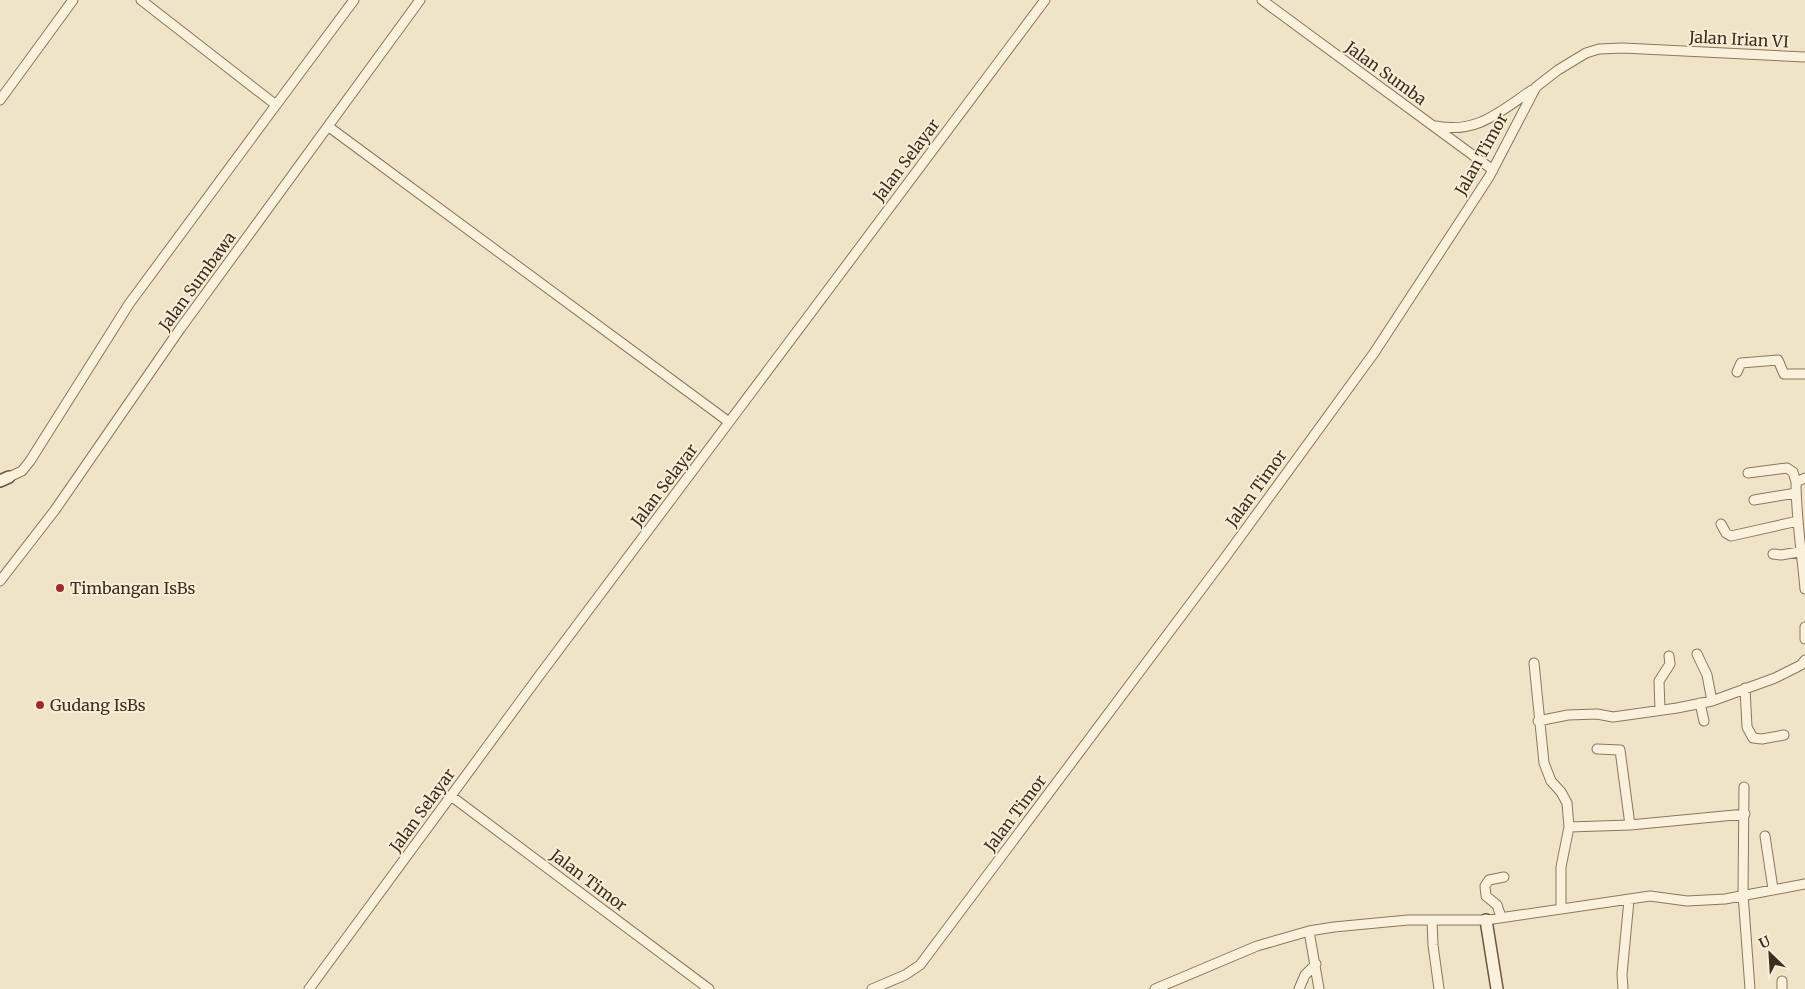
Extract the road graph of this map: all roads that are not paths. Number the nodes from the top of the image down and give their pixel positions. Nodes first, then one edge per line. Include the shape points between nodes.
1 (73, 0) edge
2 (141, 0) edge
3 (354, 0) edge
4 (420, 0) edge
5 (1045, 0) edge
6 (1262, 0) edge
7 (1671, 51) joint
8 (1805, 57) edge
9 (1536, 87) junction
10 (0, 100) edge
11 (276, 104) junction
12 (1433, 126) junction
13 (329, 127) junction
14 (1492, 170) junction
15 (1737, 372) dead end
16 (1805, 374) edge
17 (729, 422) junction
18 (1748, 473) dead end
19 (4, 479) edge
20 (1801, 480) edge
21 (1796, 493) junction
22 (1754, 500) dead end
23 (1801, 510) edge
24 (1798, 521) junction
25 (1722, 524) dead end
26 (1804, 551) edge
27 (1773, 554) dead end
28 (0, 581) edge
29 (1805, 589) edge
30 (1805, 627) edge
31 (1805, 639) edge
32 (1697, 654) dead end
33 (1669, 656) dead end
34 (1805, 662) edge
35 (1534, 663) dead end
36 (1745, 688) junction
37 (1712, 700) junction
38 (1700, 703) junction
39 (1660, 710) junction
40 (1538, 721) junction
41 (1704, 721) dead end
42 (1784, 736) dead end
43 (1597, 748) dead end
44 (1744, 787) dead end
45 (451, 796) junction
46 (1745, 814) junction
47 (1630, 825) junction
48 (1569, 827) junction
49 (1765, 836) dead end
50 (1504, 877) dead end
51 (1805, 884) edge
52 (1773, 889) junction
53 (1743, 894) junction
54 (1629, 900) junction
55 (1561, 909) junction
56 (1501, 917) junction
57 (1432, 920) junction
58 (1486, 920) junction
59 (1309, 931) junction
60 (1316, 964) junction
61 (309, 989) edge
62 (709, 989) edge
63 (872, 989) edge
64 (1155, 989) edge
65 (1299, 989) edge
66 (1319, 989) edge
67 (1439, 989) edge
68 (1497, 989) edge
69 (1623, 989) edge
70 (1750, 989) edge

1 - 10 street
2 - 11 street
3 - 11 street
4 - 13 street, Jalan Sumbawa
5 - 17 street, Jalan Selayar
6 - 12 street, Jalan Sumba
7 - 8 street, Jalan Irian VI
7 - 9 street, Jalan Timor via 1599,49 1571,62
9 - 12 street via 1482,123 1459,128
9 - 14 street, Jalan Timor
11 - 19 street via 129,304 30,461 22,470
12 - 14 street, Jalan Sumba
13 - 17 street
13 - 28 street, Jalan Sumbawa via 180,329 56,510
14 - 63 street, Jalan Timor via 1374,353 920,965
15 - 16 street via 1741,363 1778,360 1784,374
17 - 45 street, Jalan Selayar
18 - 20 street via 1787,468
20 - 21 street
21 - 22 street
21 - 23 street
23 - 24 street
24 - 25 street via 1731,536
24 - 26 street
26 - 27 street
26 - 29 street
30 - 31 street
32 - 37 street via 1707,674
33 - 39 street via 1670,664 1659,681
34 - 36 street via 1775,678
35 - 40 street
36 - 37 street
36 - 42 street via 1747,727 1753,738
37 - 38 street
38 - 39 street
38 - 41 street
39 - 40 street via 1613,717 1568,715
40 - 48 street via 1544,763 1551,781 1567,803
43 - 47 street via 1620,750
44 - 46 street
45 - 61 street, Jalan Selayar
45 - 62 street, Jalan Timor
46 - 47 street
46 - 53 street
47 - 48 street
48 - 55 street via 1561,867
49 - 52 street
50 - 56 street via 1489,880 1485,886 1486,896 1497,904
51 - 52 street
52 - 53 street
53 - 54 street via 1706,900 1650,896
53 - 70 street
54 - 55 street
54 - 69 street
55 - 56 street
56 - 58 street
57 - 58 street
57 - 59 street
57 - 67 street
58 - 68 street
59 - 60 street
59 - 64 street via 1257,946
60 - 65 street via 1305,975
60 - 66 street

